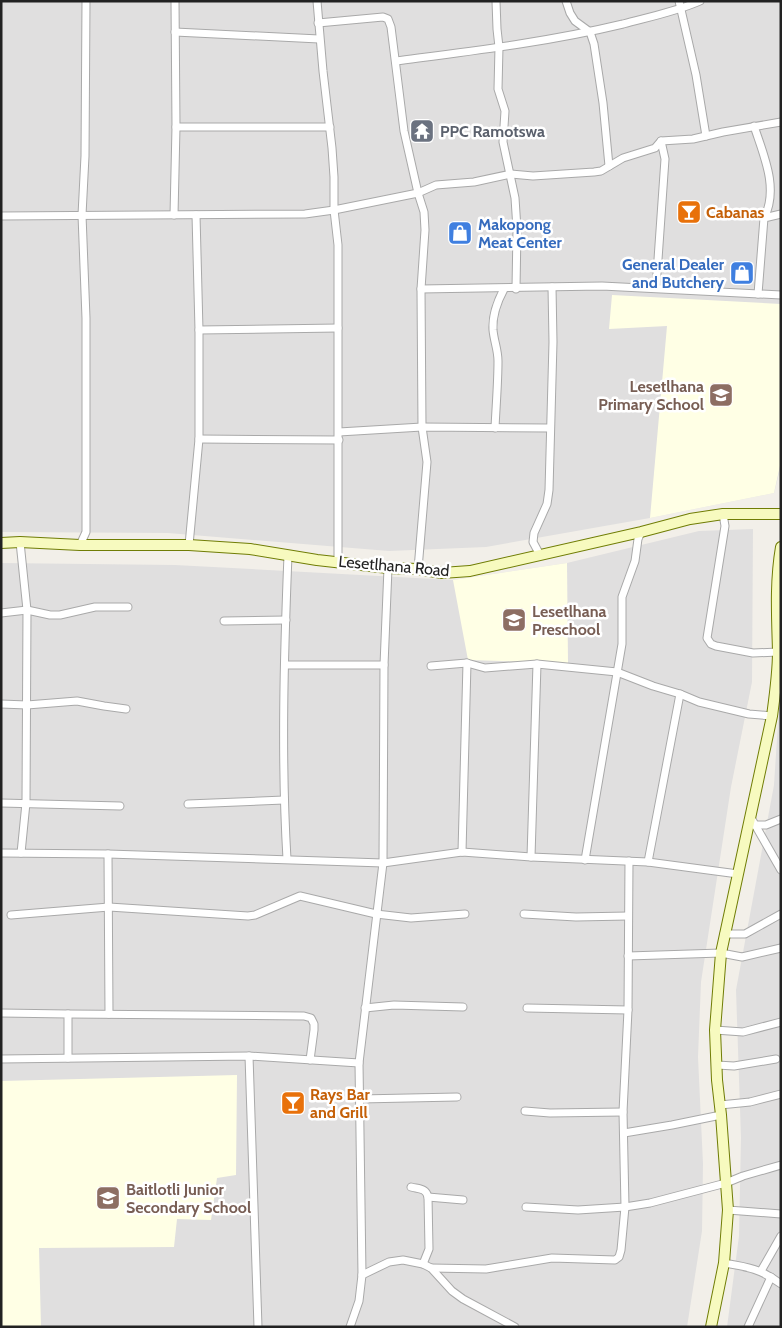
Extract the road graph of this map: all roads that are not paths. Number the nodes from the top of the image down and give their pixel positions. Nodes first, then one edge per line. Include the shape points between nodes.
1 (86, 1) edge
2 (175, 1) edge
3 (317, 1) edge
4 (496, 1) edge
5 (566, 1) edge
6 (679, 1) edge
7 (700, 1) edge
8 (681, 9) junction
9 (318, 23) junction
10 (175, 32) junction
11 (590, 32) junction
12 (319, 39) junction
13 (499, 47) junction
14 (396, 61) junction
15 (781, 122) edge
16 (754, 126) junction
17 (176, 127) junction
18 (330, 127) junction
19 (706, 136) junction
20 (661, 141) junction
21 (609, 166) junction
22 (511, 174) junction
23 (418, 193) junction
24 (334, 210) junction
25 (781, 214) edge
26 (174, 215) junction
27 (196, 215) junction
28 (1, 216) edge
29 (82, 216) junction
30 (764, 218) junction
31 (552, 287) junction
32 (656, 288) junction
33 (421, 289) junction
34 (504, 289) junction
35 (516, 289) junction
36 (758, 294) junction
37 (781, 295) edge
38 (338, 328) junction
39 (199, 330) junction
40 (422, 427) junction
41 (495, 428) junction
42 (549, 428) junction
43 (339, 436) junction
44 (199, 439) junction
45 (723, 514) junction
46 (781, 514) edge
47 (641, 532) junction
48 (20, 542) junction
49 (1, 543) edge
50 (80, 545) junction
51 (190, 545) junction
52 (781, 547) edge
53 (288, 555) junction
54 (540, 555) junction
55 (338, 562) junction
56 (388, 568) junction
57 (418, 568) junction
58 (128, 607) dead end
59 (27, 610) junction
60 (1, 613) edge
61 (286, 620) junction
62 (224, 622) dead end
63 (778, 652) junction
64 (467, 663) junction
65 (384, 664) junction
66 (537, 664) junction
67 (285, 665) junction
68 (431, 666) dead end
69 (617, 672) junction
70 (680, 694) junction
71 (1, 704) edge
72 (27, 705) junction
73 (126, 709) dead end
74 (772, 716) junction
75 (284, 800) junction
76 (1, 803) edge
77 (26, 803) junction
78 (188, 804) dead end
79 (120, 806) dead end
80 (781, 819) edge
81 (752, 821) junction
82 (462, 852) junction
83 (1, 853) edge
84 (21, 853) junction
85 (108, 854) junction
86 (531, 857) junction
87 (287, 859) junction
88 (585, 860) junction
89 (629, 861) junction
90 (648, 862) junction
91 (383, 863) junction
92 (781, 870) edge
93 (738, 874) junction
94 (109, 907) junction
95 (376, 914) junction
96 (465, 914) dead end
97 (524, 914) dead end
98 (781, 914) edge
99 (11, 915) dead end
100 (628, 916) junction
101 (724, 934) junction
102 (781, 948) edge
103 (721, 953) junction
104 (628, 956) junction
105 (463, 1007) dead end
106 (365, 1008) junction
107 (526, 1008) dead end
108 (628, 1010) junction
109 (1, 1013) edge
110 (68, 1014) junction
111 (109, 1014) junction
112 (781, 1022) edge
113 (715, 1030) junction
114 (249, 1056) junction
115 (68, 1058) junction
116 (1, 1059) edge
117 (776, 1059) dead end
118 (310, 1060) junction
119 (359, 1063) junction
120 (716, 1065) junction
121 (781, 1094) edge
122 (457, 1097) dead end
123 (360, 1099) junction
124 (720, 1104) junction
125 (525, 1111) dead end
126 (624, 1112) junction
127 (722, 1116) junction
128 (624, 1133) junction
129 (781, 1165) edge
130 (726, 1183) junction
131 (411, 1187) dead end
132 (428, 1197) junction
133 (463, 1200) dead end
134 (526, 1207) dead end
135 (625, 1207) junction
136 (728, 1210) junction
137 (781, 1214) edge
138 (781, 1236) edge
139 (724, 1263) junction
140 (423, 1264) junction
141 (431, 1268) junction
142 (761, 1271) junction
143 (362, 1275) junction
144 (772, 1277) junction
145 (781, 1284) edge
146 (503, 1324) edge
147 (258, 1327) edge
148 (350, 1327) edge
149 (515, 1327) edge
150 (711, 1327) edge
151 (748, 1327) edge

1 - 29 street
2 - 10 street
3 - 9 street
4 - 13 street
5 - 11 street via 575,21
6 - 8 street
7 - 8 street
8 - 11 street
8 - 19 street
9 - 12 street
9 - 14 street via 388,19
10 - 12 street
10 - 17 street
11 - 13 street
11 - 21 street via 603,103
12 - 18 street
13 - 14 street
13 - 22 street via 498,91 505,111 504,142
14 - 23 street via 404,131
15 - 16 street
16 - 19 street
16 - 30 street via 769,173 770,206
17 - 18 street
17 - 26 street
18 - 24 street
19 - 20 street
20 - 21 street via 655,148
20 - 32 street via 665,159
21 - 22 street via 594,172 533,176
22 - 23 street via 474,182 436,185
22 - 35 street via 517,229
23 - 24 street
23 - 33 street via 425,230
24 - 27 street via 305,214
24 - 38 street via 338,245
25 - 30 street
26 - 27 street
26 - 29 street
27 - 39 street
28 - 29 street
29 - 50 street via 86,318 86,532
30 - 36 street
31 - 32 street
31 - 35 street
31 - 42 street
32 - 36 street
33 - 34 street
33 - 40 street
34 - 35 street
34 - 41 street via 493,318 498,359
36 - 37 street
38 - 39 street
38 - 43 street
39 - 44 street
40 - 41 street
40 - 43 street
40 - 57 street via 427,462
41 - 42 street
42 - 54 street via 547,504 533,542
43 - 44 street
43 - 55 street
44 - 51 street
45 - 46 street, Lesetlhana Road
45 - 47 street, Lesetlhana Road
45 - 63 street via 725,526 707,638 716,646 752,653
47 - 54 street, Lesetlhana Road
47 - 69 street via 622,597 623,637
48 - 49 street, Lesetlhana Road
48 - 50 street, Lesetlhana Road
48 - 59 street
50 - 51 street, Lesetlhana Road
51 - 53 street, Lesetlhana Road
52 - 63 street via 776,595
53 - 55 street, Lesetlhana Road
53 - 61 street
54 - 57 street, Lesetlhana Road via 470,571 442,573
55 - 56 street, Lesetlhana Road
56 - 57 street, Lesetlhana Road
56 - 65 street
58 - 59 street via 95,607 60,615
59 - 60 street
59 - 72 street
61 - 62 street
61 - 67 street
63 - 74 street
64 - 66 street via 485,668
64 - 68 street
64 - 82 street
65 - 67 street
65 - 91 street
66 - 69 street
66 - 86 street
67 - 75 street
69 - 70 street
69 - 88 street
70 - 74 street via 730,710
70 - 90 street
71 - 72 street
72 - 73 street via 76,701
72 - 77 street
74 - 81 street
75 - 78 street
75 - 87 street
76 - 77 street
77 - 79 street
77 - 84 street
80 - 81 street via 766,825
81 - 92 street
81 - 93 street
82 - 86 street
82 - 91 street
83 - 84 street
84 - 85 street
85 - 87 street
85 - 94 street
86 - 88 street
87 - 91 street
88 - 89 street
89 - 90 street
89 - 100 street
90 - 93 street
91 - 95 street
93 - 101 street
94 - 95 street via 248,916 300,896
94 - 99 street
94 - 111 street
95 - 96 street via 417,918
95 - 106 street
97 - 100 street
98 - 101 street via 745,934
100 - 104 street
101 - 103 street
102 - 103 street via 742,957
103 - 104 street
103 - 113 street
104 - 108 street
105 - 106 street via 394,1005
106 - 119 street
107 - 108 street
108 - 126 street
109 - 110 street
110 - 111 street
110 - 115 street
111 - 118 street via 309,1017 314,1024
112 - 113 street via 743,1032
113 - 120 street
114 - 115 street
114 - 118 street
114 - 147 street
115 - 116 street
117 - 120 street via 734,1066
118 - 119 street
119 - 123 street
120 - 124 street
121 - 124 street via 750,1102
122 - 123 street
123 - 143 street
124 - 127 street
125 - 126 street
126 - 128 street
127 - 128 street
127 - 130 street
128 - 135 street
129 - 130 street
130 - 135 street
130 - 136 street
131 - 132 street via 423,1189
132 - 133 street
132 - 140 street via 429,1249
134 - 135 street via 578,1210
135 - 141 street via 622,1250 617,1259 552,1258 486,1268
136 - 137 street
136 - 139 street
138 - 142 street
139 - 142 street
139 - 150 street
140 - 141 street
140 - 143 street via 403,1260 389,1262
141 - 146 street via 452,1291
142 - 144 street
143 - 148 street via 359,1301
144 - 145 street
144 - 151 street
146 - 149 street

